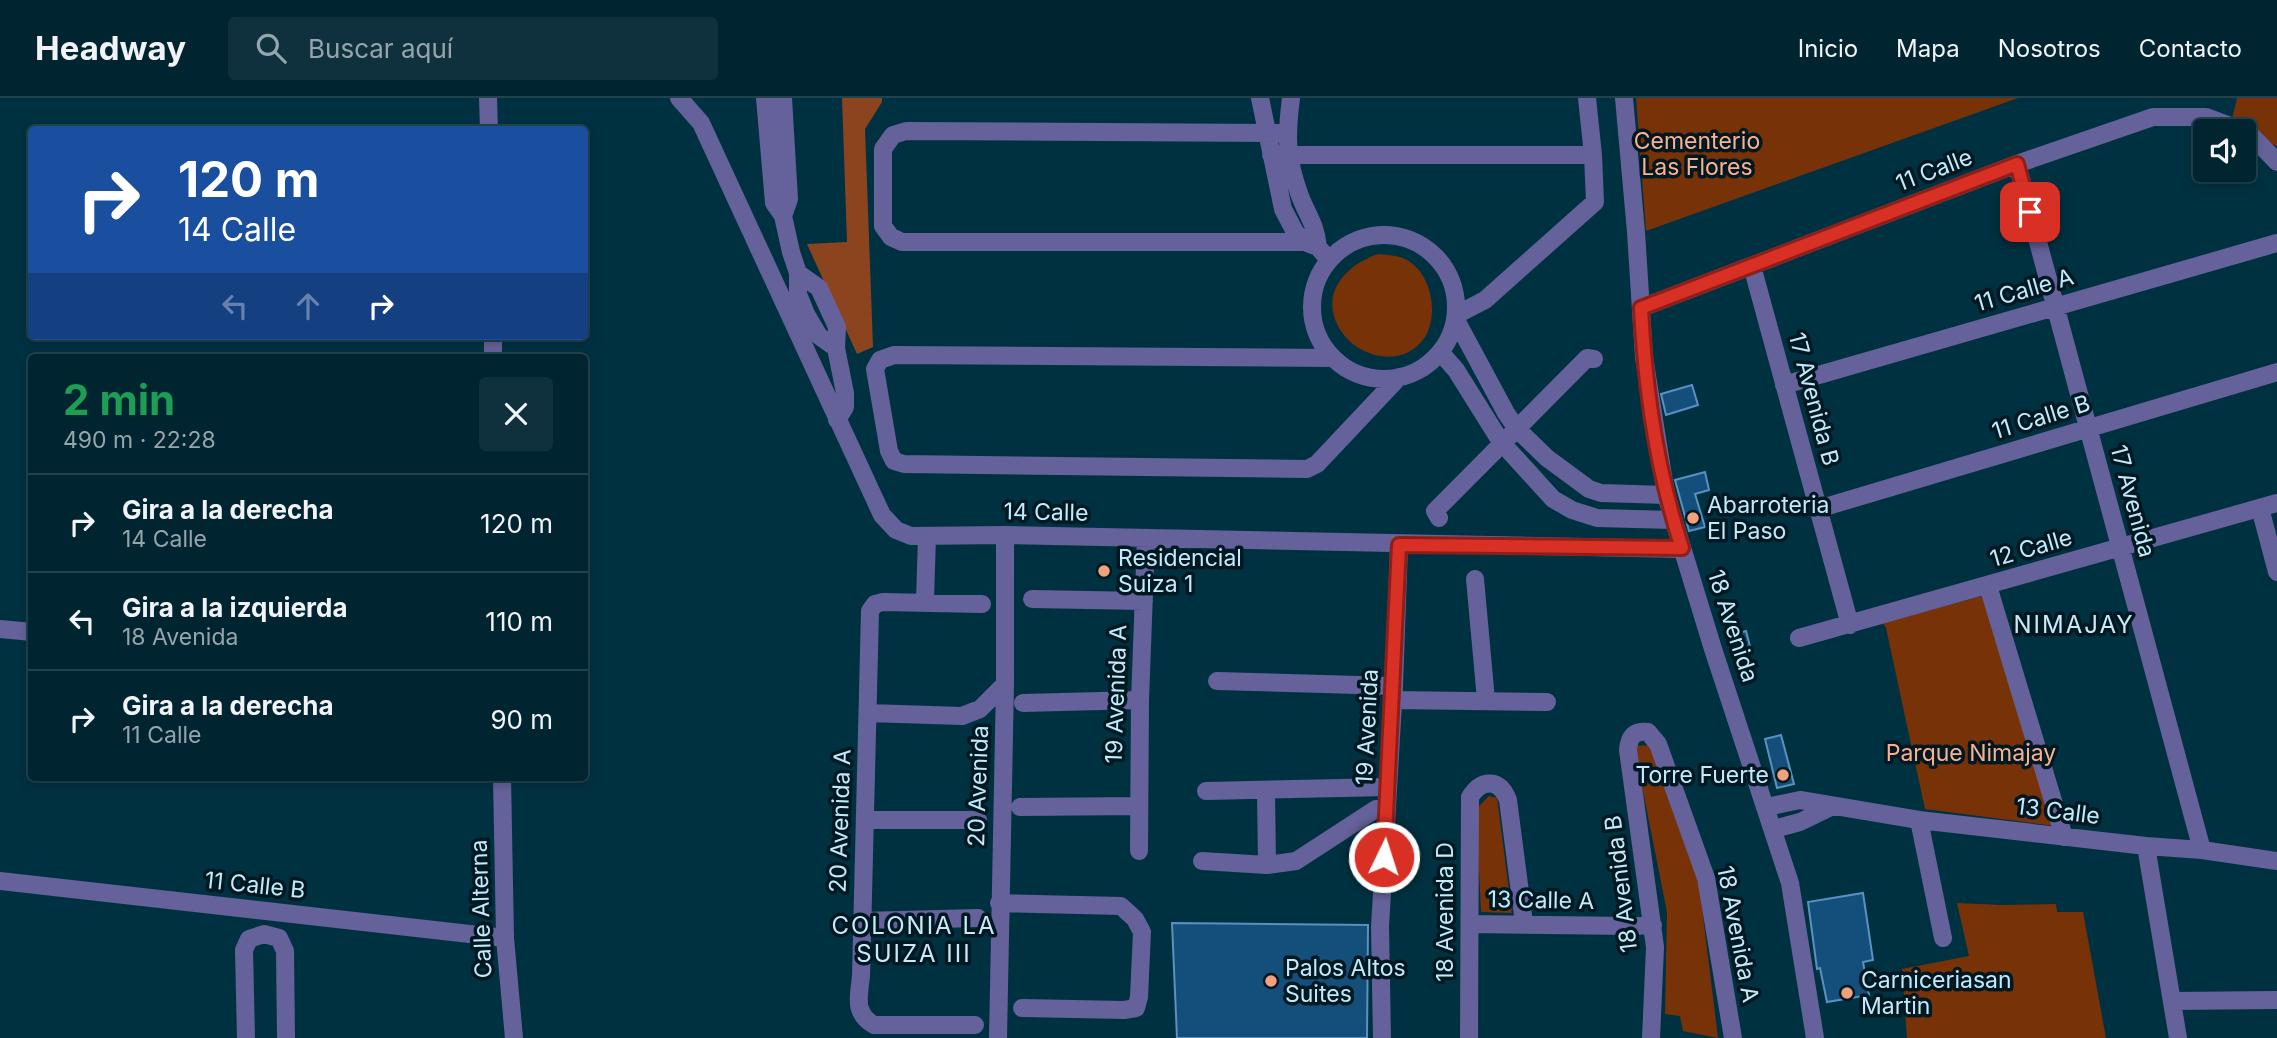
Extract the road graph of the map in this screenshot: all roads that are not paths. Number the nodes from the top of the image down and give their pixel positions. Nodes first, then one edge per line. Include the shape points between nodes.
1 (488, 98) edge
2 (679, 98) edge
3 (765, 98) edge
4 (783, 98) edge
5 (1260, 98) edge
6 (1292, 98) edge
7 (1587, 98) edge
8 (1624, 98) edge
9 (489, 126) edge
10 (776, 131) junction
11 (1266, 132) junction
12 (1287, 132) junction
13 (1279, 154) junction
14 (1593, 155) junction
15 (2277, 162) edge
16 (2017, 164) junction
17 (2277, 243) edge
18 (1317, 250) junction
19 (1752, 266) junction
20 (2056, 307) junction
21 (1641, 308) junction
22 (1456, 318) junction
23 (1441, 353) junction
24 (1333, 358) junction
25 (1594, 359) dead end
26 (2277, 372) edge
27 (1399, 377) junction
28 (1784, 385) junction
29 (836, 420) junction
30 (2088, 428) junction
31 (1517, 429) junction
32 (1501, 442) junction
33 (1601, 493) junction
34 (1666, 495) junction
35 (2269, 506) edge
36 (1818, 509) junction
37 (1597, 518) junction
38 (1438, 519) dead end
39 (1673, 520) junction
40 (1005, 535) junction
41 (927, 536) junction
42 (1146, 539) junction
43 (1399, 545) junction
44 (1682, 548) junction
45 (2120, 548) junction
46 (2277, 572) edge
47 (1475, 579) dead end
48 (1989, 586) junction
49 (1032, 599) dead end
50 (925, 601) junction
51 (1144, 601) junction
52 (982, 604) dead end
53 (1850, 625) junction
54 (0, 629) edge
55 (28, 632) edge
56 (1799, 638) dead end
57 (1217, 681) dead end
58 (1005, 684) junction
59 (1393, 693) junction
60 (1140, 700) junction
61 (1486, 700) junction
62 (1547, 702) dead end
63 (1023, 703) dead end
64 (868, 713) junction
65 (1640, 731) joint
66 (502, 781) edge
67 (1388, 788) junction
68 (1206, 791) dead end
69 (1266, 791) junction
70 (1138, 806) junction
71 (1833, 806) junction
72 (1020, 807) dead end
73 (1767, 807) junction
74 (1387, 810) junction
75 (865, 820) junction
76 (978, 820) dead end
77 (1919, 820) junction
78 (1774, 829) junction
79 (2064, 836) junction
80 (2146, 846) junction
81 (2202, 850) junction
82 (1139, 851) dead end
83 (2277, 860) edge
84 (1202, 861) dead end
85 (1267, 865) junction
86 (0, 881) edge
87 (999, 902) junction
88 (978, 918) dead end
89 (862, 921) junction
90 (1524, 923) junction
91 (1470, 924) junction
92 (1653, 925) junction
93 (505, 938) junction
94 (1943, 938) dead end
95 (2277, 1000) edge
96 (2172, 1001) junction
97 (1022, 1008) dead end
98 (975, 1025) dead end
99 (246, 1038) edge
100 (286, 1038) edge
101 (514, 1038) edge
102 (998, 1038) edge
103 (1382, 1038) edge
104 (1469, 1038) edge
105 (1651, 1038) edge
106 (1732, 1038) edge
107 (1815, 1038) edge
108 (2178, 1038) edge

1 - 9 street
2 - 29 street, 14 Calle via 701,123
3 - 10 street
4 - 10 street
5 - 11 street
6 - 12 street
7 - 14 street
8 - 21 street, 18 Avenida
10 - 29 street via 789,199 783,216 791,252 798,273 819,288 837,327 845,407
11 - 12 street
11 - 13 street
11 - 18 street via 906,131 893,135 883,149 883,226 902,242
12 - 13 street
13 - 14 street
13 - 18 street via 1283,209 1295,232
14 - 22 street via 1595,202 1485,300
15 - 16 street, 11 Calle via 2249,133 2206,117 2153,117
16 - 19 street, 11 Calle
16 - 20 street, 17 Avenida
17 - 20 street, 11 Calle A
18 - 22 street via 1368,236 1413,240 1433,253 1448,271 1456,292
18 - 24 street via 1319,275 1311,310 1318,336
19 - 21 street, 11 Calle
19 - 28 street, 17 Avenida B
20 - 28 street, 11 Calle A
20 - 30 street, 17 Avenida
21 - 34 street, 18 Avenida via 1644,358
22 - 23 street
22 - 31 street
23 - 27 street via 1420,370
23 - 32 street
24 - 27 street via 1352,372 1375,379
24 - 27 street via 894,355 880,360 875,369 889,451 894,461 904,464 1307,469 1317,464
25 - 31 street via 1587,358
26 - 30 street, 11 Calle B
28 - 36 street, 17 Avenida B
29 - 41 street, 14 Calle via 882,515 896,530
30 - 36 street, 11 Calle B
30 - 45 street, 17 Avenida
31 - 32 street
31 - 33 street via 1580,485
32 - 37 street via 1553,499
32 - 38 street via 1435,510
33 - 34 street
33 - 37 street
34 - 39 street, 18 Avenida
35 - 45 street, 12 Calle
35 - 46 street
36 - 53 street, 17 Avenida B
37 - 39 street
39 - 44 street, 18 Avenida
40 - 41 street, 14 Calle
40 - 42 street, 14 Calle
40 - 58 street, 20 Avenida
41 - 50 street
42 - 43 street, 14 Calle
42 - 51 street, 19 Avenida A
43 - 44 street, 14 Calle
43 - 59 street, 19 Avenida
44 - 73 street, 18 Avenida
45 - 48 street, 12 Calle
45 - 81 street, 17 Avenida
47 - 61 street
48 - 53 street, 12 Calle
48 - 79 street
49 - 51 street
50 - 52 street
50 - 64 street, 20 Avenida A via 883,602 870,611
51 - 60 street, 19 Avenida A
53 - 56 street, 12 Calle
54 - 55 street
57 - 59 street
58 - 64 street via 980,709 962,716
58 - 87 street, 20 Avenida
59 - 61 street
59 - 67 street, 19 Avenida
60 - 63 street
60 - 70 street, 19 Avenida A
61 - 62 street
64 - 75 street, 20 Avenida A
65 - 92 street, 18 Avenida B via 1633,735 1628,750
65 - 106 street, 18 Avenida A via 1648,732 1658,744 1706,878
66 - 93 street, Calle Alterna
67 - 69 street
67 - 74 street, 19 Avenida
68 - 69 street
69 - 85 street
70 - 72 street
70 - 82 street, 19 Avenida A
71 - 73 street, 13 Calle via 1800,800
71 - 77 street, 13 Calle
71 - 78 street
73 - 78 street, 18 Avenida
74 - 85 street via 1376,809 1296,861
74 - 103 street, 19 Avenida via 1380,927
75 - 76 street
75 - 89 street, 20 Avenida A
77 - 79 street, 13 Calle
77 - 94 street
78 - 107 street, 18 Avenida via 1790,883
79 - 80 street, 13 Calle
80 - 81 street, 13 Calle
80 - 96 street
81 - 83 street, 13 Calle
84 - 85 street
86 - 93 street, 11 Calle B
87 - 97 street via 1121,906 1142,932 1136,1008
87 - 102 street, 20 Avenida
88 - 89 street
89 - 98 street, 20 Avenida A via 858,1007 864,1019 874,1025
90 - 91 street, 13 Calle A
90 - 91 street, 18 Avenida D via 1508,800 1497,784 1483,784 1470,797
90 - 92 street, 13 Calle A
91 - 104 street, 18 Avenida D
92 - 105 street, 18 Avenida B
93 - 101 street, Calle Alterna
95 - 96 street
96 - 108 street
99 - 100 street via 244,950 248,939 264,934 279,937 285,951

